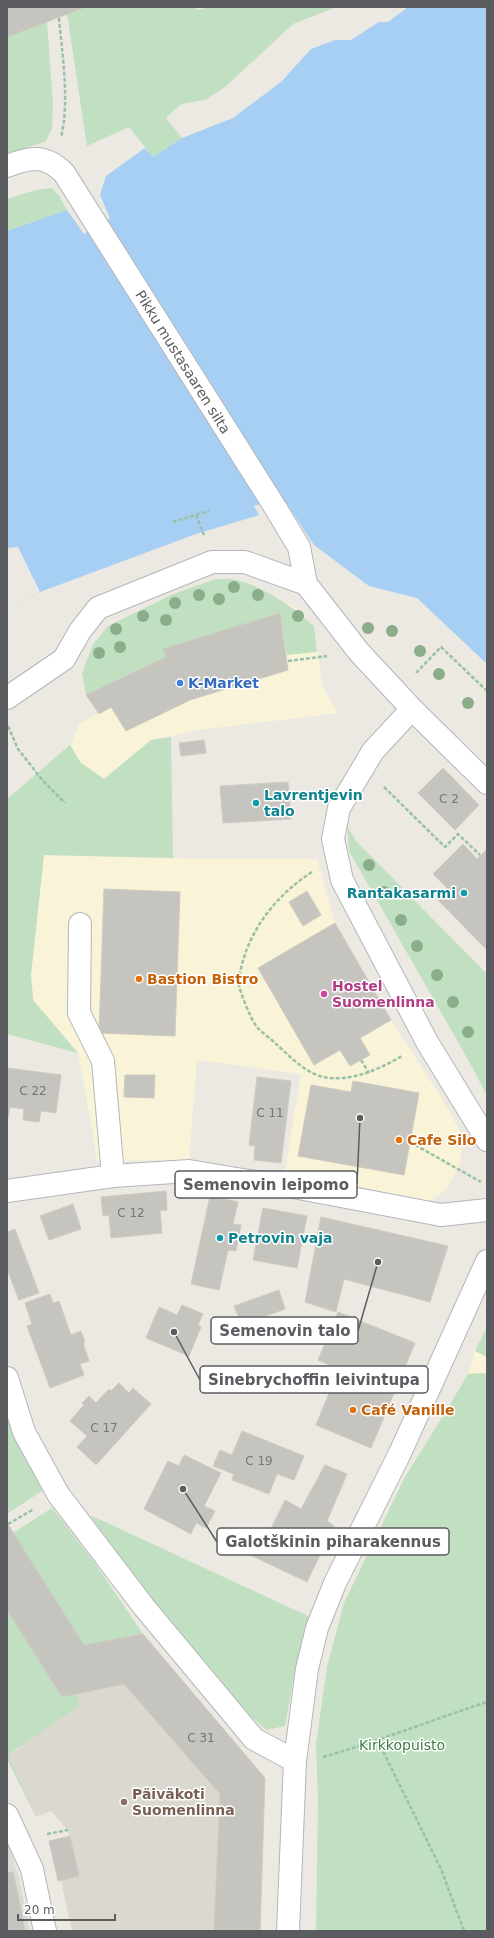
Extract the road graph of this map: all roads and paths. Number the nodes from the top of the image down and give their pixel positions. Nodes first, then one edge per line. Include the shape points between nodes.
1 (59, 18) dead end
2 (55, 164) junction
3 (7, 166) edge
4 (209, 511) dead end
5 (196, 515) junction
6 (174, 522) dead end
7 (205, 536) dead end
8 (306, 584) junction
9 (360, 652) junction
10 (288, 661) dead end
11 (487, 691) edge
12 (397, 694) junction
13 (7, 698) edge
14 (412, 709) junction
15 (7, 724) edge
16 (364, 767) junction
17 (487, 783) edge
18 (65, 803) dead end
19 (480, 855) dead end
20 (338, 859) junction
21 (80, 924) dead end
22 (427, 1042) junction
23 (361, 1060) dead end
24 (369, 1073) junction
25 (487, 1140) edge
26 (410, 1142) dead end
27 (113, 1176) junction
28 (487, 1185) edge
29 (7, 1191) edge
30 (487, 1210) edge
31 (487, 1261) edge
32 (7, 1378) edge
33 (487, 1702) edge
34 (378, 1741) junction
35 (295, 1761) junction
36 (7, 1814) edge
37 (45, 1931) edge
38 (288, 1931) edge
39 (464, 1931) edge

1 - 2 path via 65,105 64,126
2 - 3 lane via 43,159 24,160
2 - 8 lane, Pikku mustasaaren silta via 64,173 275,507 299,548
4 - 5 path
5 - 6 path
5 - 7 path
8 - 9 lane
8 - 13 lane via 245,562 212,562 98,608 80,631 64,659
9 - 10 path
9 - 12 lane
11 - 12 path via 441,647
12 - 14 lane
14 - 16 lane via 373,751
14 - 17 lane
15 - 18 path via 18,749 43,781
16 - 19 path via 445,847 458,834
16 - 20 lane via 339,808 333,839
20 - 22 lane via 342,880
20 - 24 path via 311,873 284,892 258,928 245,955 238,981 256,1027 292,1059 312,1073 330,1078 354,1077
21 - 27 lane via 78,1013 103,1061
22 - 24 path
22 - 25 lane
23 - 24 path
26 - 28 path
27 - 29 lane
27 - 30 lane via 189,1171 283,1185 441,1216
31 - 35 lane via 400,1453 335,1583 317,1628 307,1669
32 - 35 lane via 24,1432 58,1494 144,1607 254,1739
33 - 34 path
34 - 35 path via 314,1760
34 - 39 path via 441,1869
35 - 38 lane
36 - 37 lane via 32,1869

